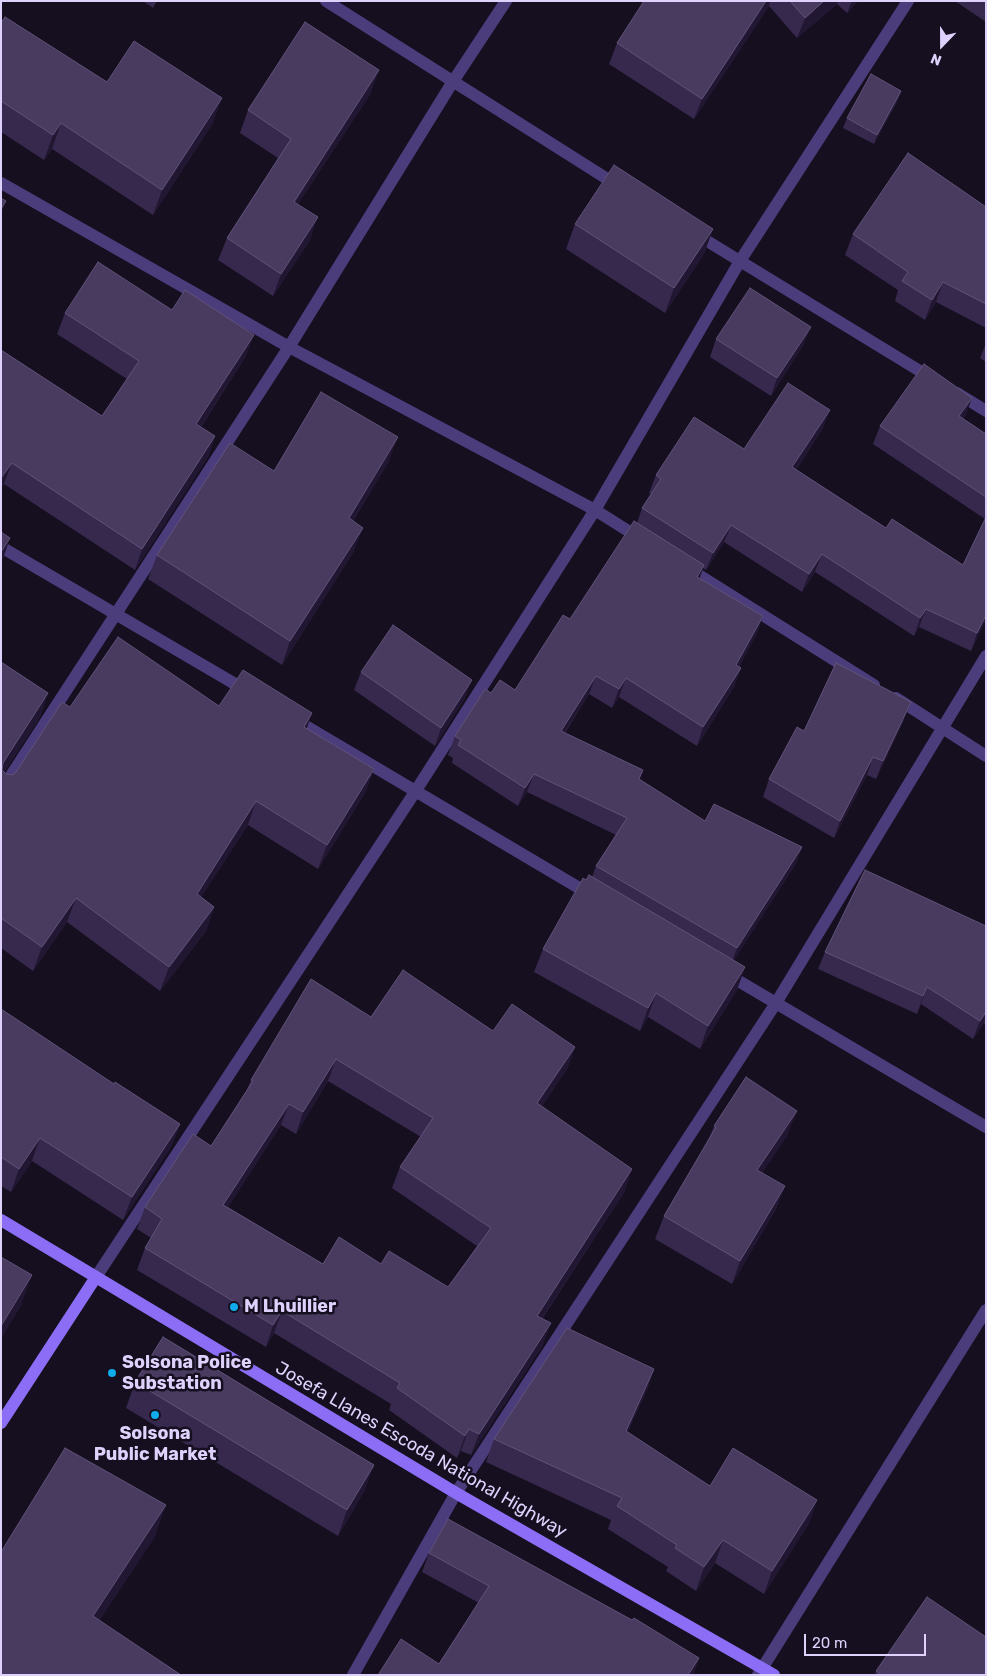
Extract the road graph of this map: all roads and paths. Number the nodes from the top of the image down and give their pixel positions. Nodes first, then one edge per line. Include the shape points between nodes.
1 (326, 1) edge
2 (506, 1) edge
3 (908, 1) edge
4 (452, 82) junction
5 (1, 183) edge
6 (630, 193) edge
7 (681, 224) edge
8 (740, 261) junction
9 (289, 347) junction
10 (986, 411) edge
11 (595, 510) junction
12 (653, 546) edge
13 (1, 547) edge
14 (678, 562) edge
15 (116, 613) junction
16 (986, 656) edge
17 (261, 700) edge
18 (278, 710) edge
19 (944, 728) junction
20 (986, 756) edge
21 (1, 791) edge
22 (416, 792) junction
23 (605, 903) edge
24 (716, 968) edge
25 (776, 1003) junction
26 (986, 1127) edge
27 (1, 1220) edge
28 (96, 1277) junction
29 (986, 1310) edge
30 (1, 1423) edge
31 (456, 1493) junction
32 (761, 1671) edge
33 (353, 1675) edge
34 (774, 1675) edge

1 - 4 street
2 - 4 street
3 - 8 street
4 - 6 street
4 - 9 street
5 - 9 street
7 - 8 street
8 - 10 street
8 - 11 street
9 - 11 street
9 - 15 street
11 - 12 street
11 - 22 street
13 - 15 street
14 - 19 street
15 - 17 street
15 - 21 street
16 - 19 street
18 - 22 street
19 - 20 street
19 - 25 street
22 - 23 street
22 - 28 street
24 - 25 street
25 - 26 street
25 - 31 street
27 - 28 main road, Josefa Llanes Escoda National Highway
28 - 30 main road
28 - 31 main road, Josefa Llanes Escoda National Highway
29 - 32 street
31 - 32 main road, Josefa Llanes Escoda National Highway
31 - 33 street
32 - 34 main road, Josefa Llanes Escoda National Highway

